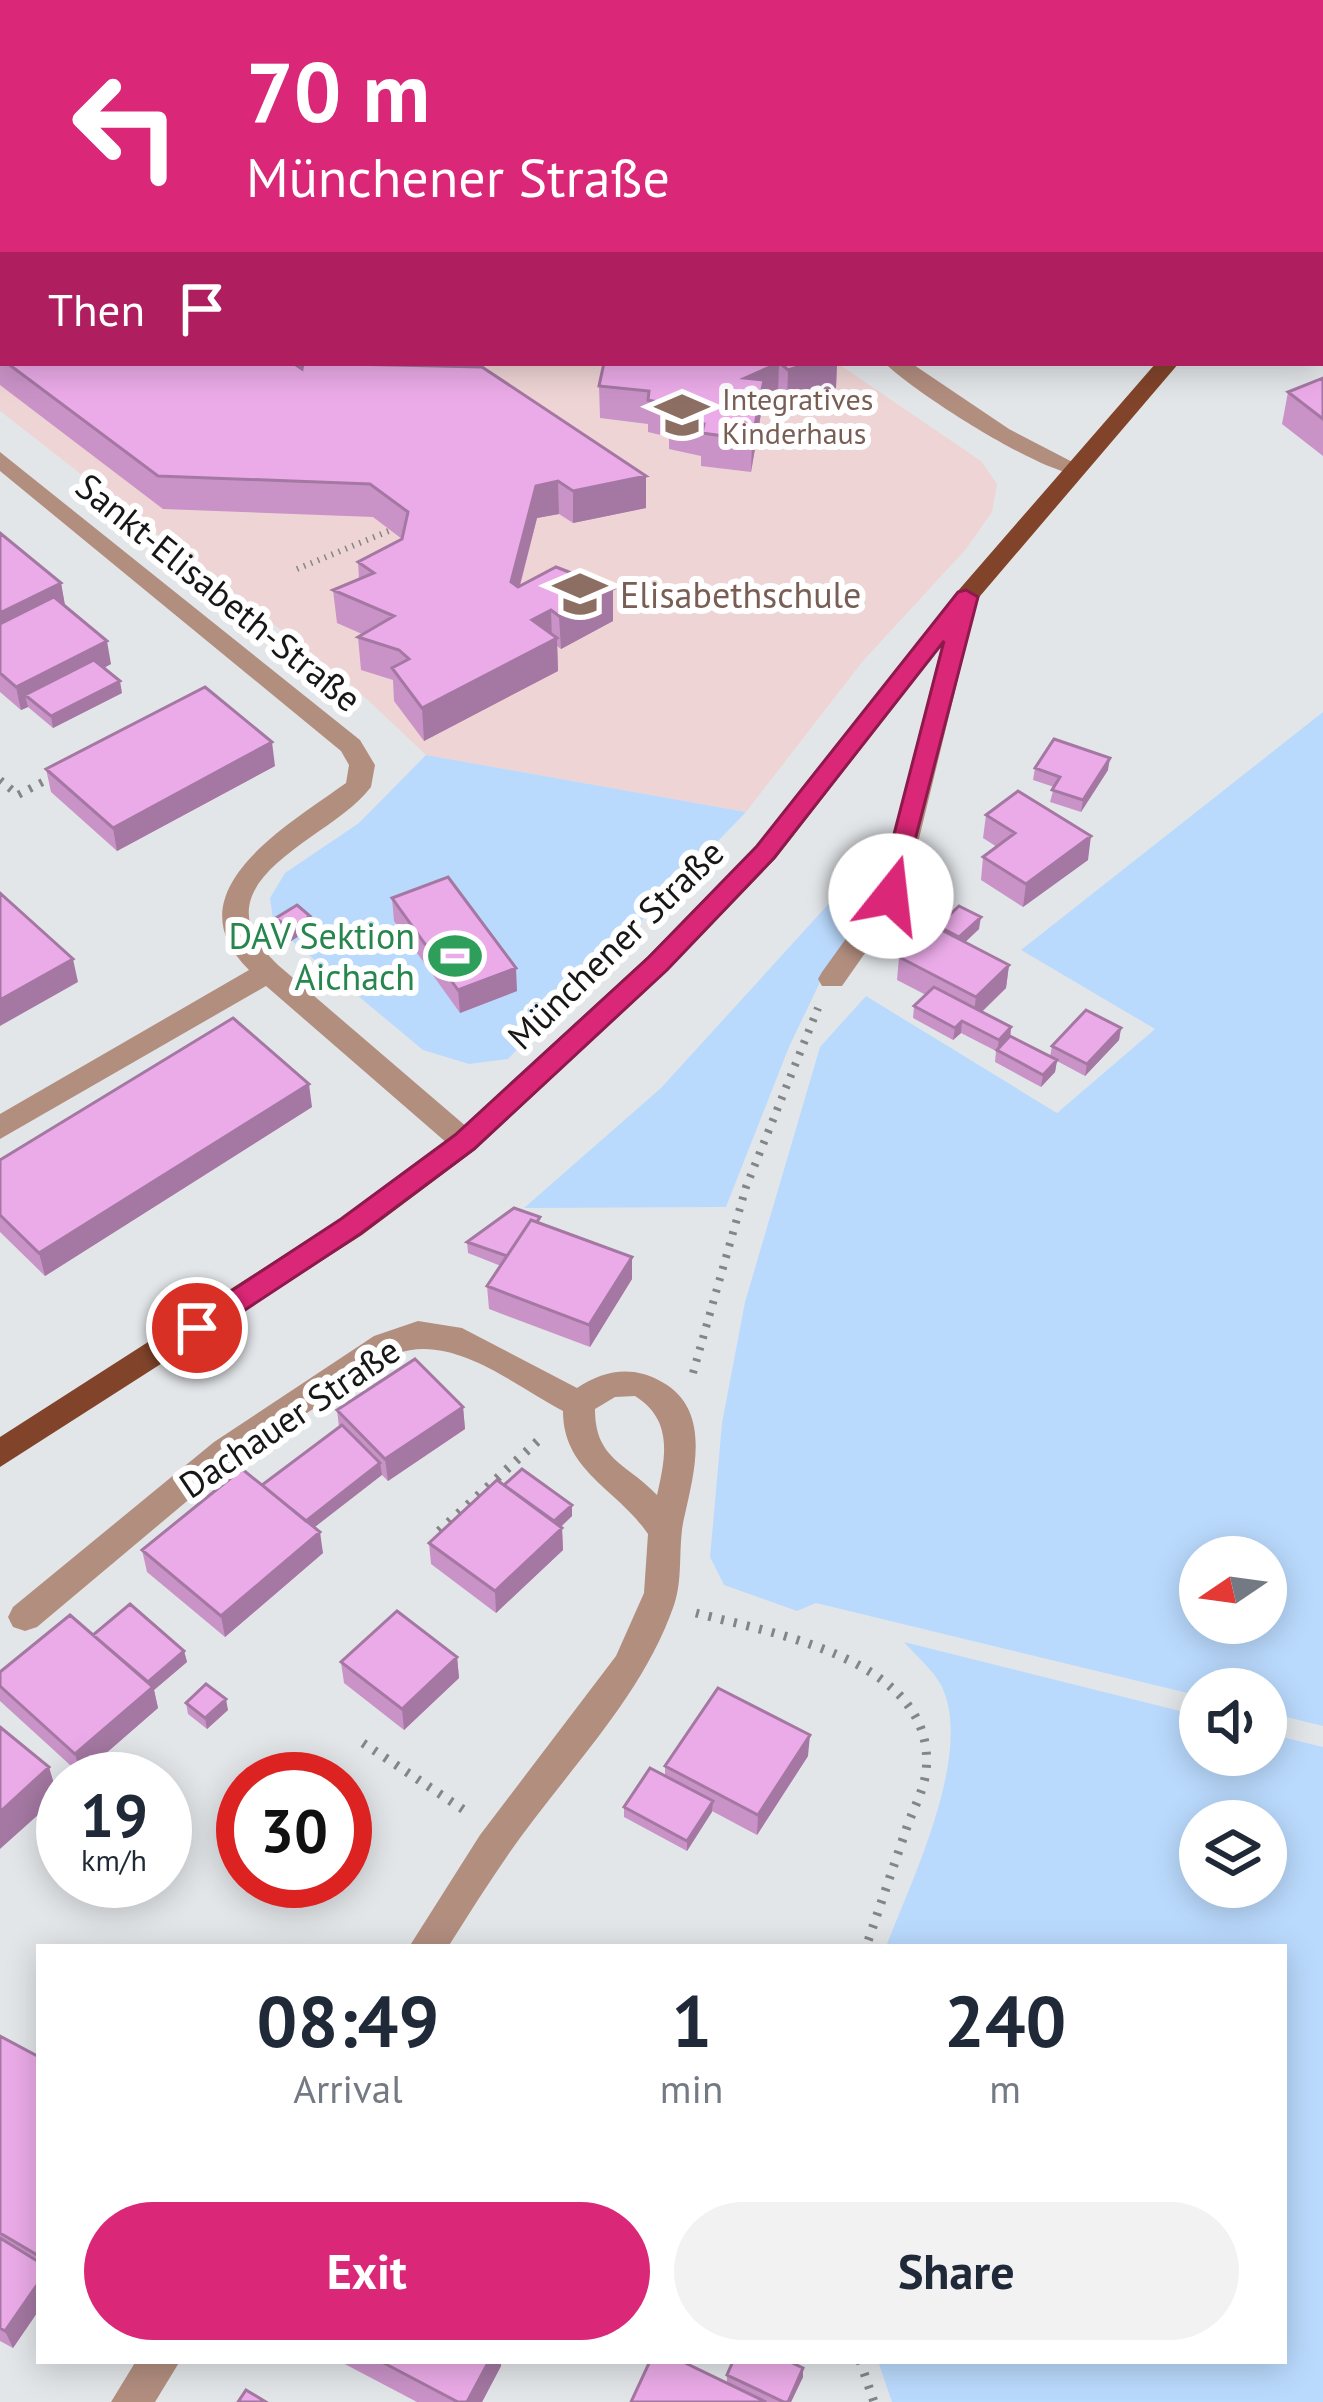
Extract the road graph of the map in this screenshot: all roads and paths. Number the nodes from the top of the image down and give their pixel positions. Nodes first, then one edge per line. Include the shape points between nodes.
1 (900, 366) edge
2 (1165, 366) edge
3 (0, 459) edge
4 (1074, 469) junction
5 (391, 530) edge
6 (296, 569) dead end
7 (966, 597) junction
8 (58, 774) edge
9 (0, 779) edge
10 (268, 972) junction
11 (832, 979) joint
12 (0, 1128) edge
13 (465, 1142) junction
14 (579, 1404) junction
15 (681, 1421) junction
16 (0, 1454) edge
17 (439, 1531) edge
18 (663, 1531) junction
19 (658, 1602) junction
20 (26, 1617) dead end
21 (363, 1743) dead end
22 (501, 1835) junction
23 (429, 1944) edge
24 (867, 1944) edge
25 (158, 2364) edge
26 (861, 2364) edge
27 (130, 2402) edge
28 (874, 2402) edge

1 - 4 street via 1001,434
2 - 4 main road, Münchener Straße
3 - 10 street, Sankt-Elisabeth-Straße via 351,746 362,765 358,787 251,871 235,895 241,943
4 - 7 main road, Münchener Straße
5 - 6 path
7 - 11 street via 891,896
7 - 13 main road, Münchener Straße via 766,852
8 - 9 path via 18,795
10 - 12 street
10 - 13 street, Sankt-Elisabeth-Straße
11 - 15 path via 797,1050 711,1304
13 - 16 main road, Münchener Straße via 351,1227
14 - 15 street via 601,1385 637,1384 663,1395
14 - 17 path
14 - 18 street via 577,1439 600,1470 638,1495
14 - 20 street, Dachauer Straße via 451,1336 418,1333 385,1345 226,1451
15 - 18 street via 678,1479
18 - 19 street via 667,1568
19 - 22 street via 639,1649
19 - 24 path via 883,1677 910,1708 926,1773
21 - 22 path
22 - 23 street
25 - 27 street
26 - 28 path

